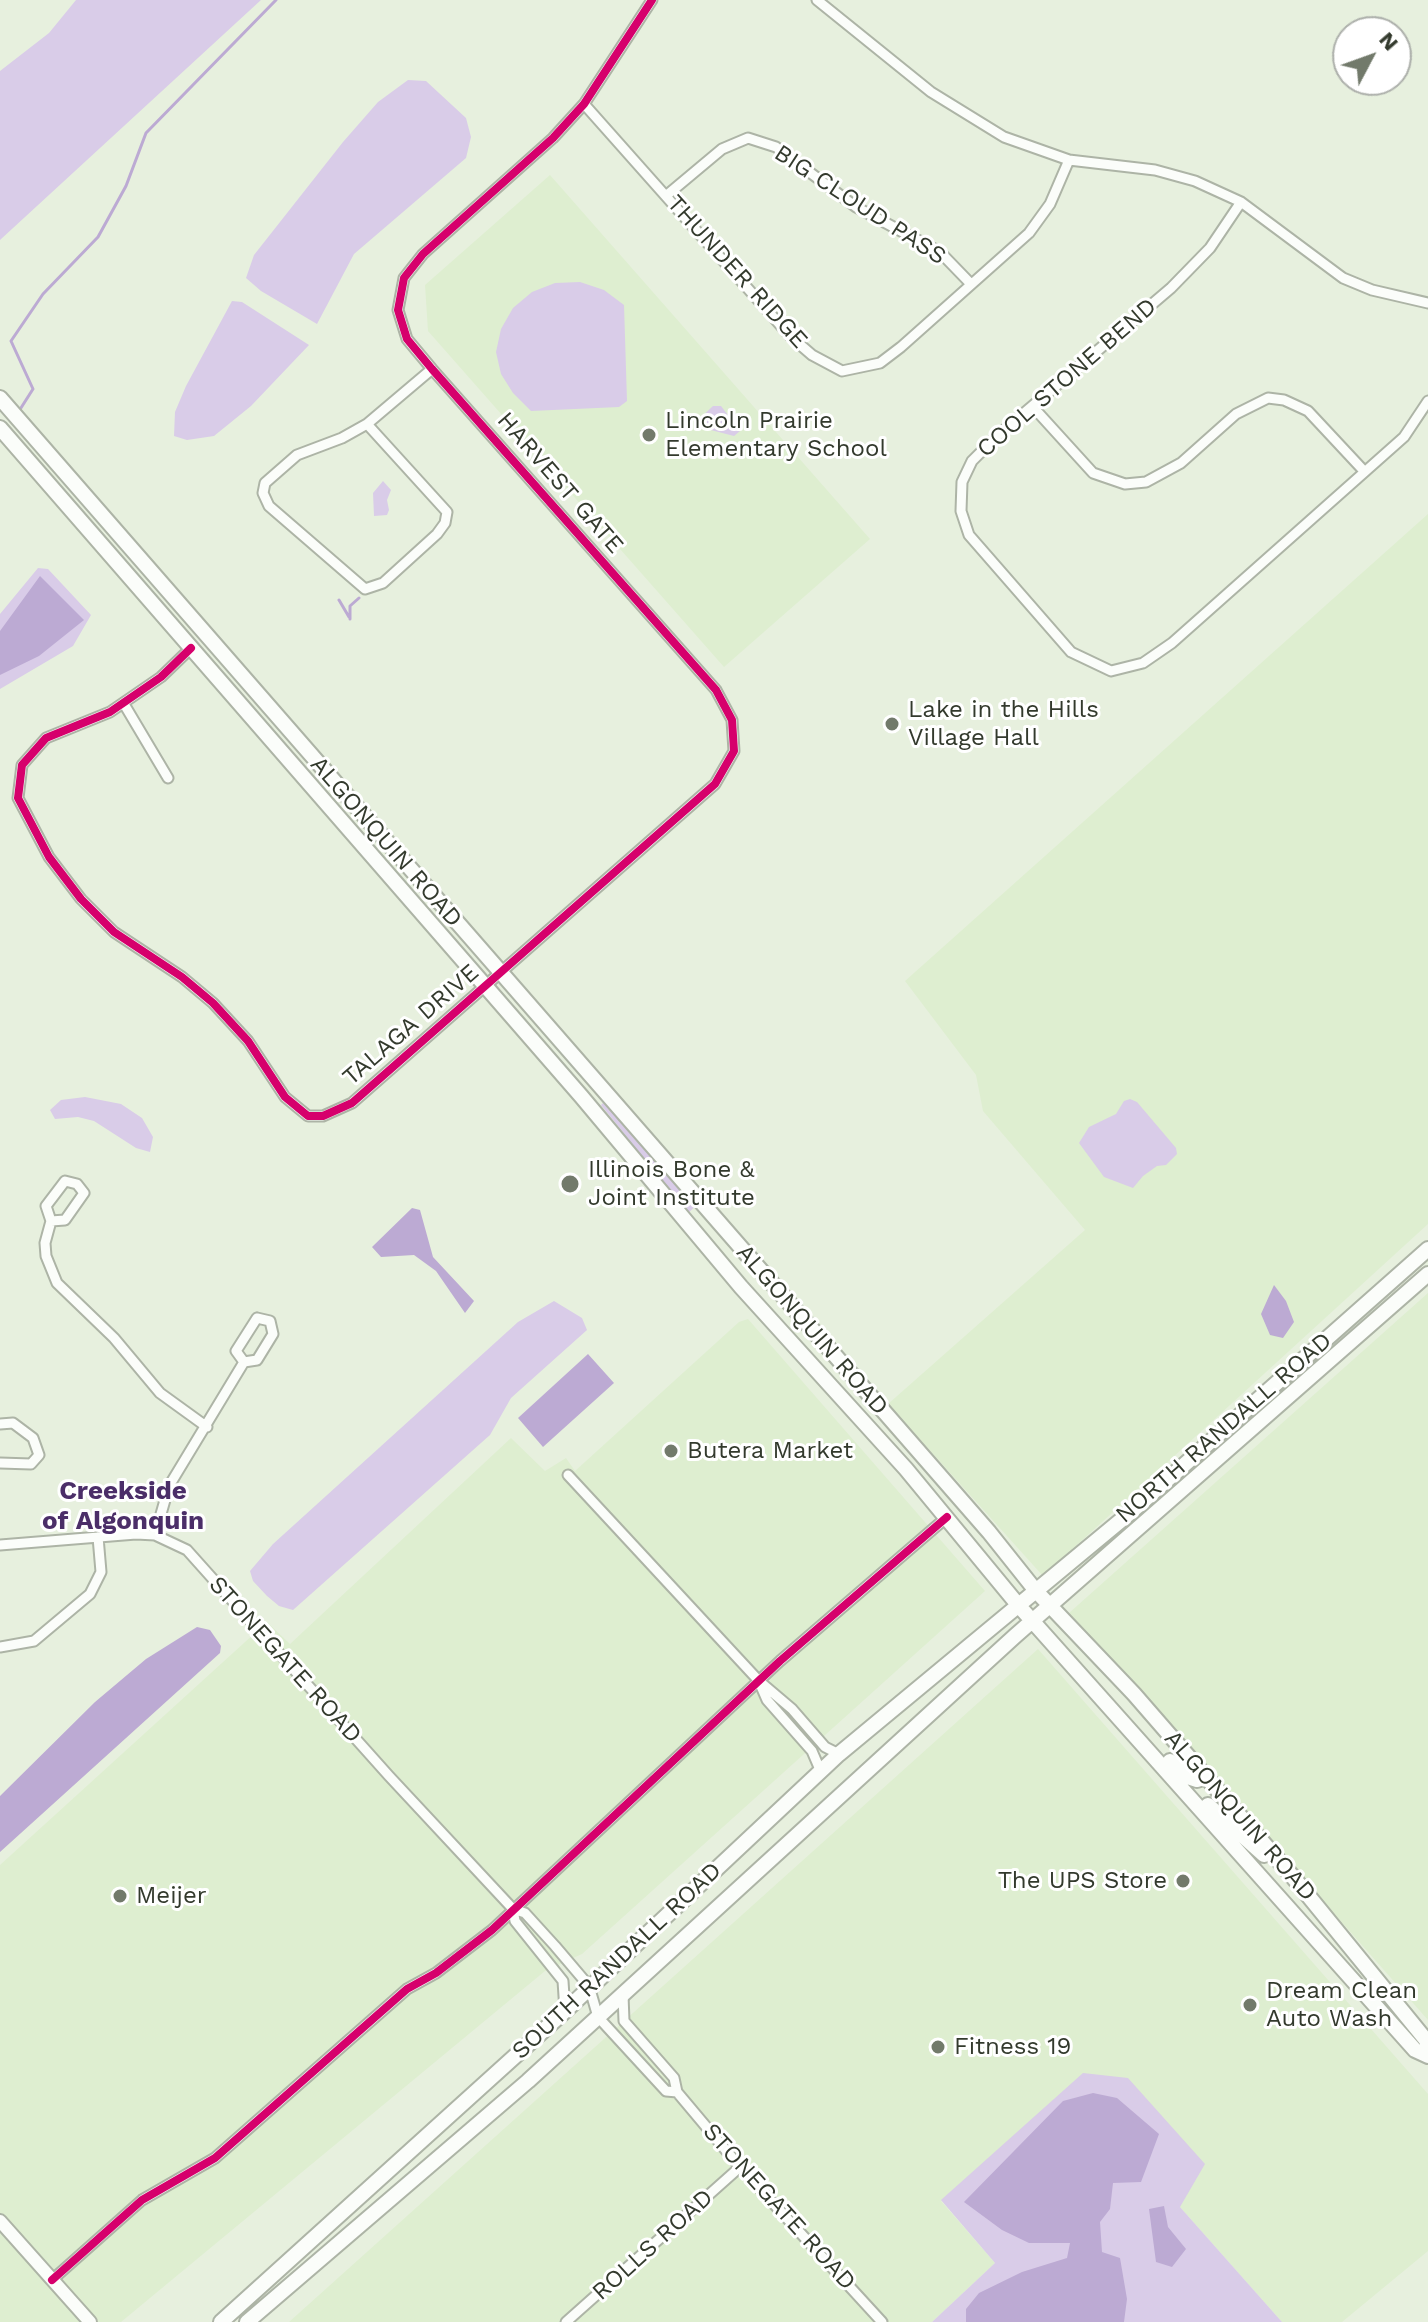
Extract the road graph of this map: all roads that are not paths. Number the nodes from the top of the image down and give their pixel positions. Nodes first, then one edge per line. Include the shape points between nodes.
1 (652, 0) edge
2 (817, 0) edge
3 (584, 104) junction
4 (1069, 160) junction
5 (667, 195) junction
6 (1241, 202) junction
7 (970, 283) junction
8 (1428, 303) edge
9 (432, 369) junction
10 (0, 398) edge
11 (1428, 401) edge
12 (1033, 407) junction
13 (367, 424) junction
14 (0, 428) edge
15 (1364, 471) junction
16 (191, 648) junction
17 (124, 704) junction
18 (168, 778) dead end
19 (501, 974) junction
20 (486, 987) junction
21 (51, 1221) junction
22 (1428, 1249) edge
23 (1428, 1274) edge
24 (244, 1362) junction
25 (0, 1424) edge
26 (207, 1427) junction
27 (0, 1463) edge
28 (568, 1475) dead end
29 (947, 1517) junction
30 (155, 1535) junction
31 (98, 1537) junction
32 (0, 1545) edge
33 (1036, 1591) junction
34 (1050, 1605) junction
35 (1019, 1606) junction
36 (1032, 1621) junction
37 (0, 1647) edge
38 (759, 1681) junction
39 (1118, 1714) junction
40 (839, 1754) junction
41 (821, 1773) junction
42 (1207, 1777) junction
43 (1187, 1792) junction
44 (1293, 1877) junction
45 (513, 1909) junction
46 (589, 1986) junction
47 (623, 1994) junction
48 (565, 2011) junction
49 (598, 2017) junction
50 (1428, 2048) edge
51 (1428, 2056) edge
52 (677, 2092) junction
53 (740, 2167) junction
54 (0, 2221) edge
55 (52, 2280) junction
56 (90, 2322) edge
57 (221, 2322) edge
58 (247, 2322) edge
59 (566, 2322) edge
60 (882, 2322) edge

1 - 3 street, HARVEST GATE
2 - 4 street via 953,108 1004,137
3 - 5 street, THUNDER RIDGE
3 - 9 street, HARVEST GATE via 423,254 404,278 398,310 407,339
4 - 6 street via 1155,170
4 - 7 street, THUNDER RIDGE via 1050,204 1029,233
5 - 7 street, BIG CLOUD PASS via 722,149 748,138 776,147 856,207 940,252
5 - 7 street, THUNDER RIDGE via 790,336 842,371 880,363
6 - 8 street via 1343,278
6 - 12 street, COOL STONE BEND via 1210,248 1171,288
9 - 13 street
9 - 19 street, HARVEST GATE via 716,690 734,736 734,751 715,784
10 - 19 main road, ALGONQUIN ROAD
11 - 15 street, COOL STONE BEND via 1404,437
12 - 15 street via 1093,473 1125,484 1146,482 1181,463 1236,414 1268,398 1308,411
12 - 15 street, COOL STONE BEND via 972,461 959,490 961,511 969,535 1071,652 1111,671 1143,663 1172,643
13 - 13 street via 297,455 265,483 263,493 287,525 365,589 383,583 437,534 447,512
14 - 16 main road
16 - 17 street, TALAGA DRIVE
16 - 20 main road
17 - 18 street
17 - 20 street, TALAGA DRIVE via 46,738 22,765 18,798 49,857 81,899 114,932 213,1003 248,1041 285,1097 308,1116 323,1116 352,1103
19 - 20 street, TALAGA DRIVE
19 - 33 main road, ALGONQUIN ROAD
20 - 29 main road via 741,1287
21 - 21 street via 46,1206 65,1181 77,1184 84,1193 65,1220
21 - 26 street via 45,1243 57,1283 114,1338 160,1393
22 - 33 main road, NORTH RANDALL ROAD
23 - 34 main road, NORTH RANDALL ROAD
24 - 24 street via 257,1360 273,1334 266,1318 253,1321 236,1351
24 - 26 street
25 - 27 street via 13,1423 33,1438 39,1456 31,1464
26 - 30 street via 169,1486
28 - 38 street
29 - 35 main road
29 - 38 street
30 - 31 street, STONEGATE ROAD
30 - 45 street, STONEGATE ROAD via 187,1550
31 - 32 street, STONEGATE ROAD
31 - 37 street via 101,1572 90,1594 34,1641
33 - 34 main road, ALGONQUIN ROAD
33 - 35 main road, NORTH RANDALL ROAD
34 - 36 main road, NORTH RANDALL ROAD
34 - 42 main road, ALGONQUIN ROAD
35 - 36 main road
35 - 40 main road, SOUTH RANDALL ROAD
36 - 39 main road
36 - 47 main road, SOUTH RANDALL ROAD
38 - 40 street via 825,1747
38 - 41 street via 767,1700 812,1751
38 - 45 street
39 - 42 main road via 1188,1777
39 - 43 main road
40 - 41 main road, SOUTH RANDALL ROAD
41 - 46 main road, SOUTH RANDALL ROAD
42 - 44 main road, ALGONQUIN ROAD
43 - 44 main road via 1210,1806 1281,1874
43 - 51 main road via 1415,2050
44 - 50 main road, ALGONQUIN ROAD
45 - 46 street, STONEGATE ROAD via 525,1913
45 - 48 street, STONEGATE ROAD via 515,1921 563,1981
45 - 55 street via 436,1973 407,1989 215,2158 142,2200
46 - 48 main road, SOUTH RANDALL ROAD
46 - 49 street, STONEGATE ROAD
47 - 49 main road, SOUTH RANDALL ROAD
47 - 52 street, STONEGATE ROAD via 624,2021 674,2078
48 - 57 main road, SOUTH RANDALL ROAD
49 - 52 street, STONEGATE ROAD via 666,2091
49 - 58 main road, SOUTH RANDALL ROAD
52 - 53 street, STONEGATE ROAD
53 - 59 street, ROLLS ROAD
53 - 60 street, STONEGATE ROAD
54 - 55 street
55 - 56 street

